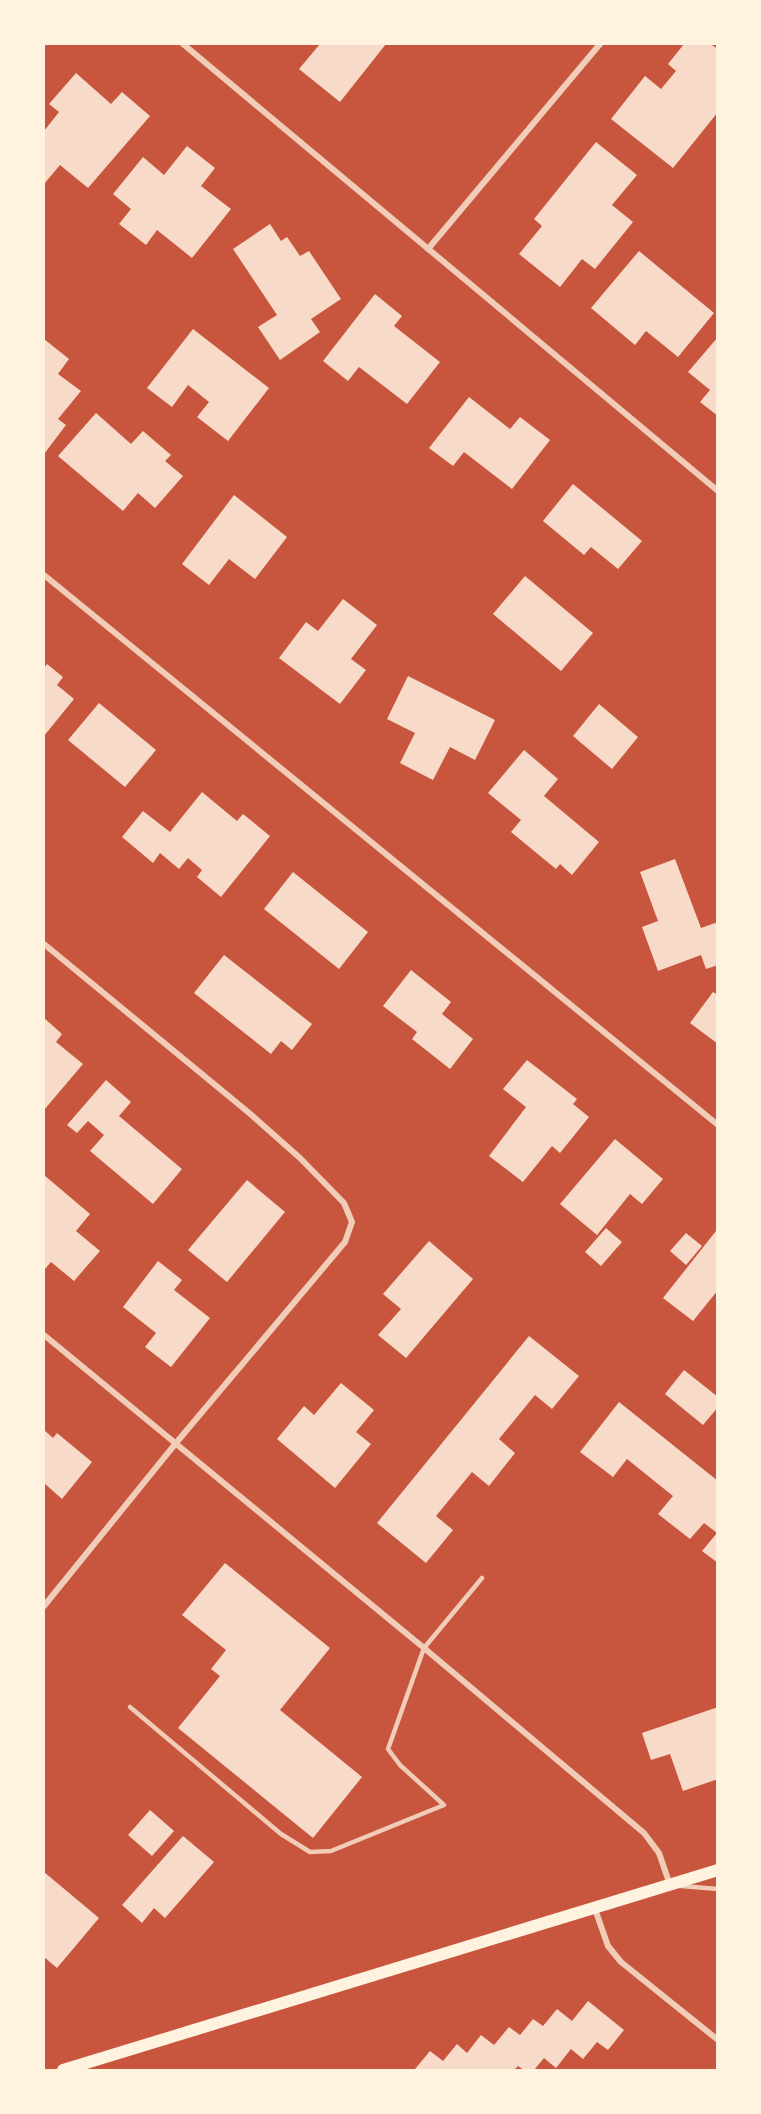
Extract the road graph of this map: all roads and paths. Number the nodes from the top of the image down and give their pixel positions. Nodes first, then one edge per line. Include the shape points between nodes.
1 (183, 44) edge
2 (600, 44) edge
3 (428, 249) junction
4 (717, 491) edge
5 (44, 575) edge
6 (44, 944) edge
7 (717, 1125) edge
8 (44, 1335) edge
9 (176, 1443) junction
10 (482, 1578) dead end
11 (44, 1606) edge
12 (424, 1648) junction
13 (130, 1707) dead end
14 (717, 1870) edge
15 (670, 1885) junction
16 (717, 1889) edge
17 (595, 1909) junction
18 (717, 2040) edge
19 (63, 2070) edge

1 - 3 street
2 - 3 street
3 - 4 street
5 - 7 street
6 - 9 street via 300,1158 344,1203 352,1222 345,1242
8 - 9 street
9 - 11 street
9 - 12 street
10 - 12 lane
12 - 13 lane via 388,1749 444,1805 331,1851 310,1852 281,1834
12 - 15 street via 644,1833 659,1853
14 - 15 main road
15 - 16 lane
15 - 17 main road
17 - 18 street via 608,1946 621,1962
17 - 19 main road

